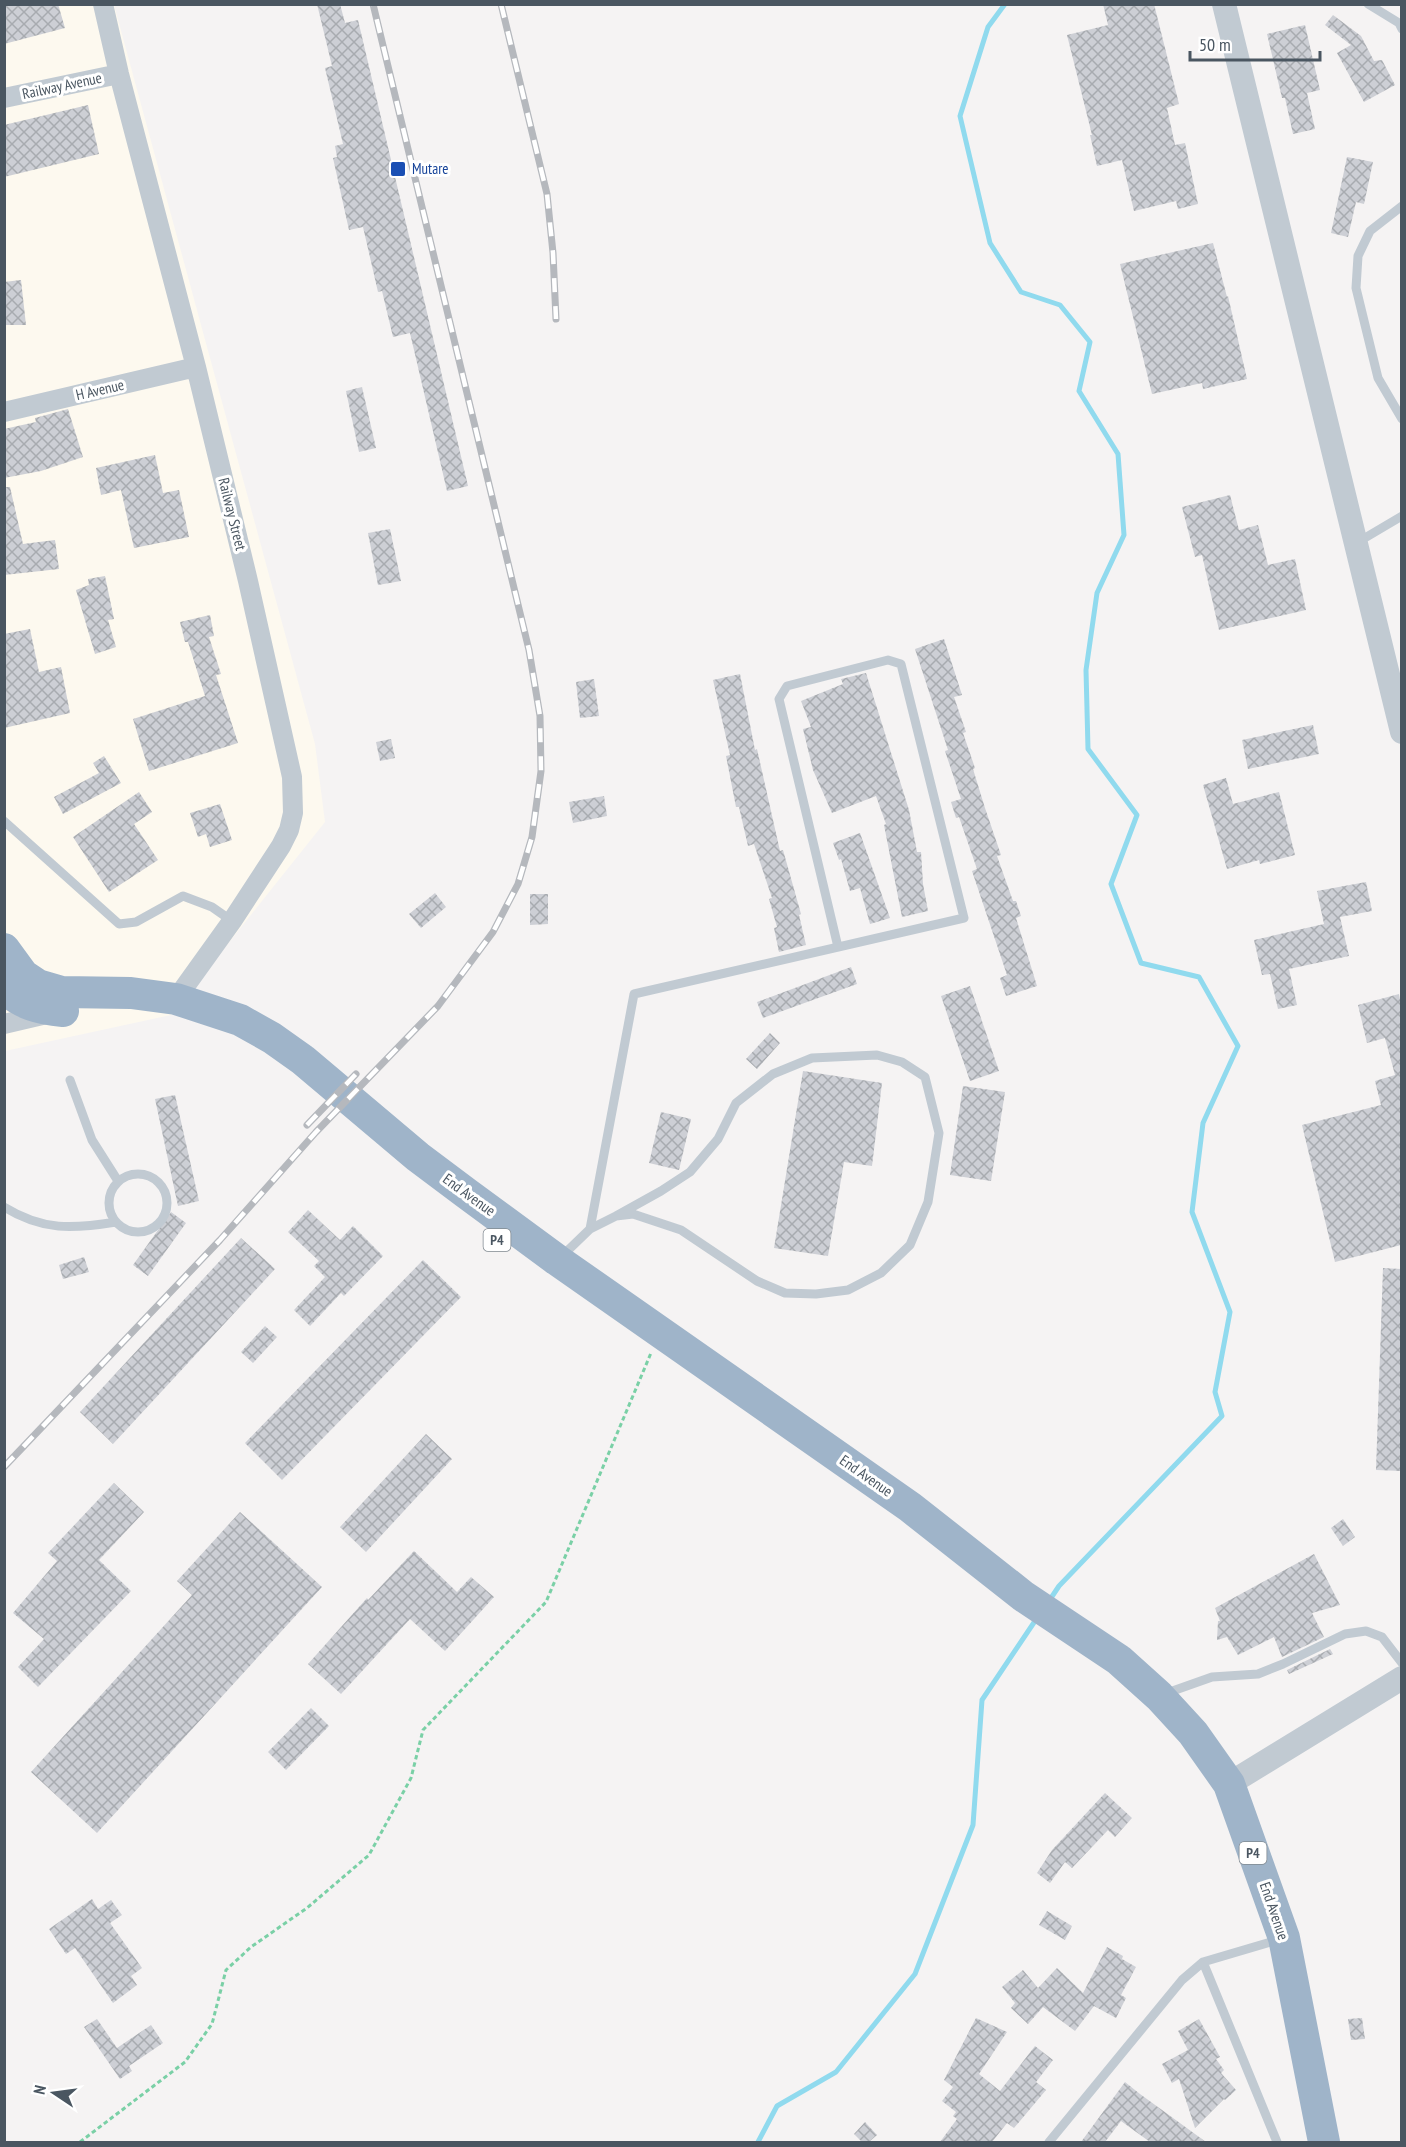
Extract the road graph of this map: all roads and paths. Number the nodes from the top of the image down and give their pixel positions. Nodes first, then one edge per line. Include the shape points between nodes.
1 (103, 4) edge
2 (1224, 4) edge
3 (1368, 4) edge
4 (1401, 29) edge
5 (119, 74) junction
6 (4, 98) edge
7 (1401, 206) edge
8 (196, 367) junction
9 (4, 412) edge
10 (1401, 419) edge
11 (1401, 516) edge
12 (1356, 543) junction
13 (1401, 732) edge
14 (4, 821) edge
15 (232, 921) junction
16 (838, 947) junction
17 (4, 949) edge
18 (10, 997) edge
19 (177, 999) junction
20 (70, 1080) dead end
21 (118, 1181) junction
22 (4, 1207) edge
23 (616, 1216) junction
24 (116, 1222) junction
25 (590, 1229) junction
26 (557, 1260) junction
27 (652, 1349) junction
28 (965, 1552) junction
29 (1401, 1663) edge
30 (1401, 1677) edge
31 (1159, 1695) junction
32 (1229, 1784) junction
33 (1284, 1938) junction
34 (1203, 1962) junction
35 (80, 2142) edge
36 (1049, 2142) edge
37 (1277, 2142) edge
38 (1324, 2142) edge

1 - 5 street, Railway Street
2 - 12 street
3 - 4 lane via 1399,23
5 - 6 street, Railway Avenue
5 - 8 street, Railway Street
7 - 10 lane via 1370,231 1358,256 1356,288 1378,378
8 - 9 street, H Avenue
8 - 15 street, Railway Street via 292,777 293,813 289,830
11 - 12 lane
12 - 13 street
14 - 15 lane via 119,924 136,922 183,896 212,907
15 - 19 street, Railway Street
16 - 16 lane via 964,918 901,664 888,660 787,686 779,699
16 - 25 lane via 634,994
17 - 18 highway, P4
18 - 19 highway, End Avenue / P4 via 38,985 62,992 131,993
18 - 27 highway, End Avenue / P4 via 61,1011 141,1010 194,1019 228,1031 289,1070 433,1193
19 - 26 highway, End Avenue / P4 via 240,1020 272,1038 418,1157
20 - 21 lane via 92,1140
21 - 24 lane via 109,1197
21 - 24 lane via 136,1174 155,1179 166,1195 167,1205 159,1223 142,1232 123,1228
22 - 24 lane via 41,1225 86,1227
23 - 23 lane via 633,1214 681,1230 757,1281 785,1293 848,1290 881,1272 910,1245 928,1202 939,1133 925,1077 902,1062 877,1055 812,1058 773,1074 736,1103 718,1139 690,1172
23 - 25 lane
25 - 26 lane
26 - 28 highway, End Avenue / P4 via 910,1507
27 - 28 highway, End Avenue / P4 via 927,1534
27 - 35 path via 546,1602 423,1730 411,1778 369,1855 226,1970 212,2024 185,2062
28 - 31 highway, End Avenue / P4 via 1119,1660
29 - 31 lane via 1382,1637 1366,1631 1345,1634 1258,1674 1212,1677
30 - 32 street
31 - 32 highway, End Avenue / P4
32 - 33 highway, End Avenue / P4
33 - 34 lane
33 - 38 highway, End Avenue / P4
34 - 36 lane via 1182,1980
34 - 37 lane

